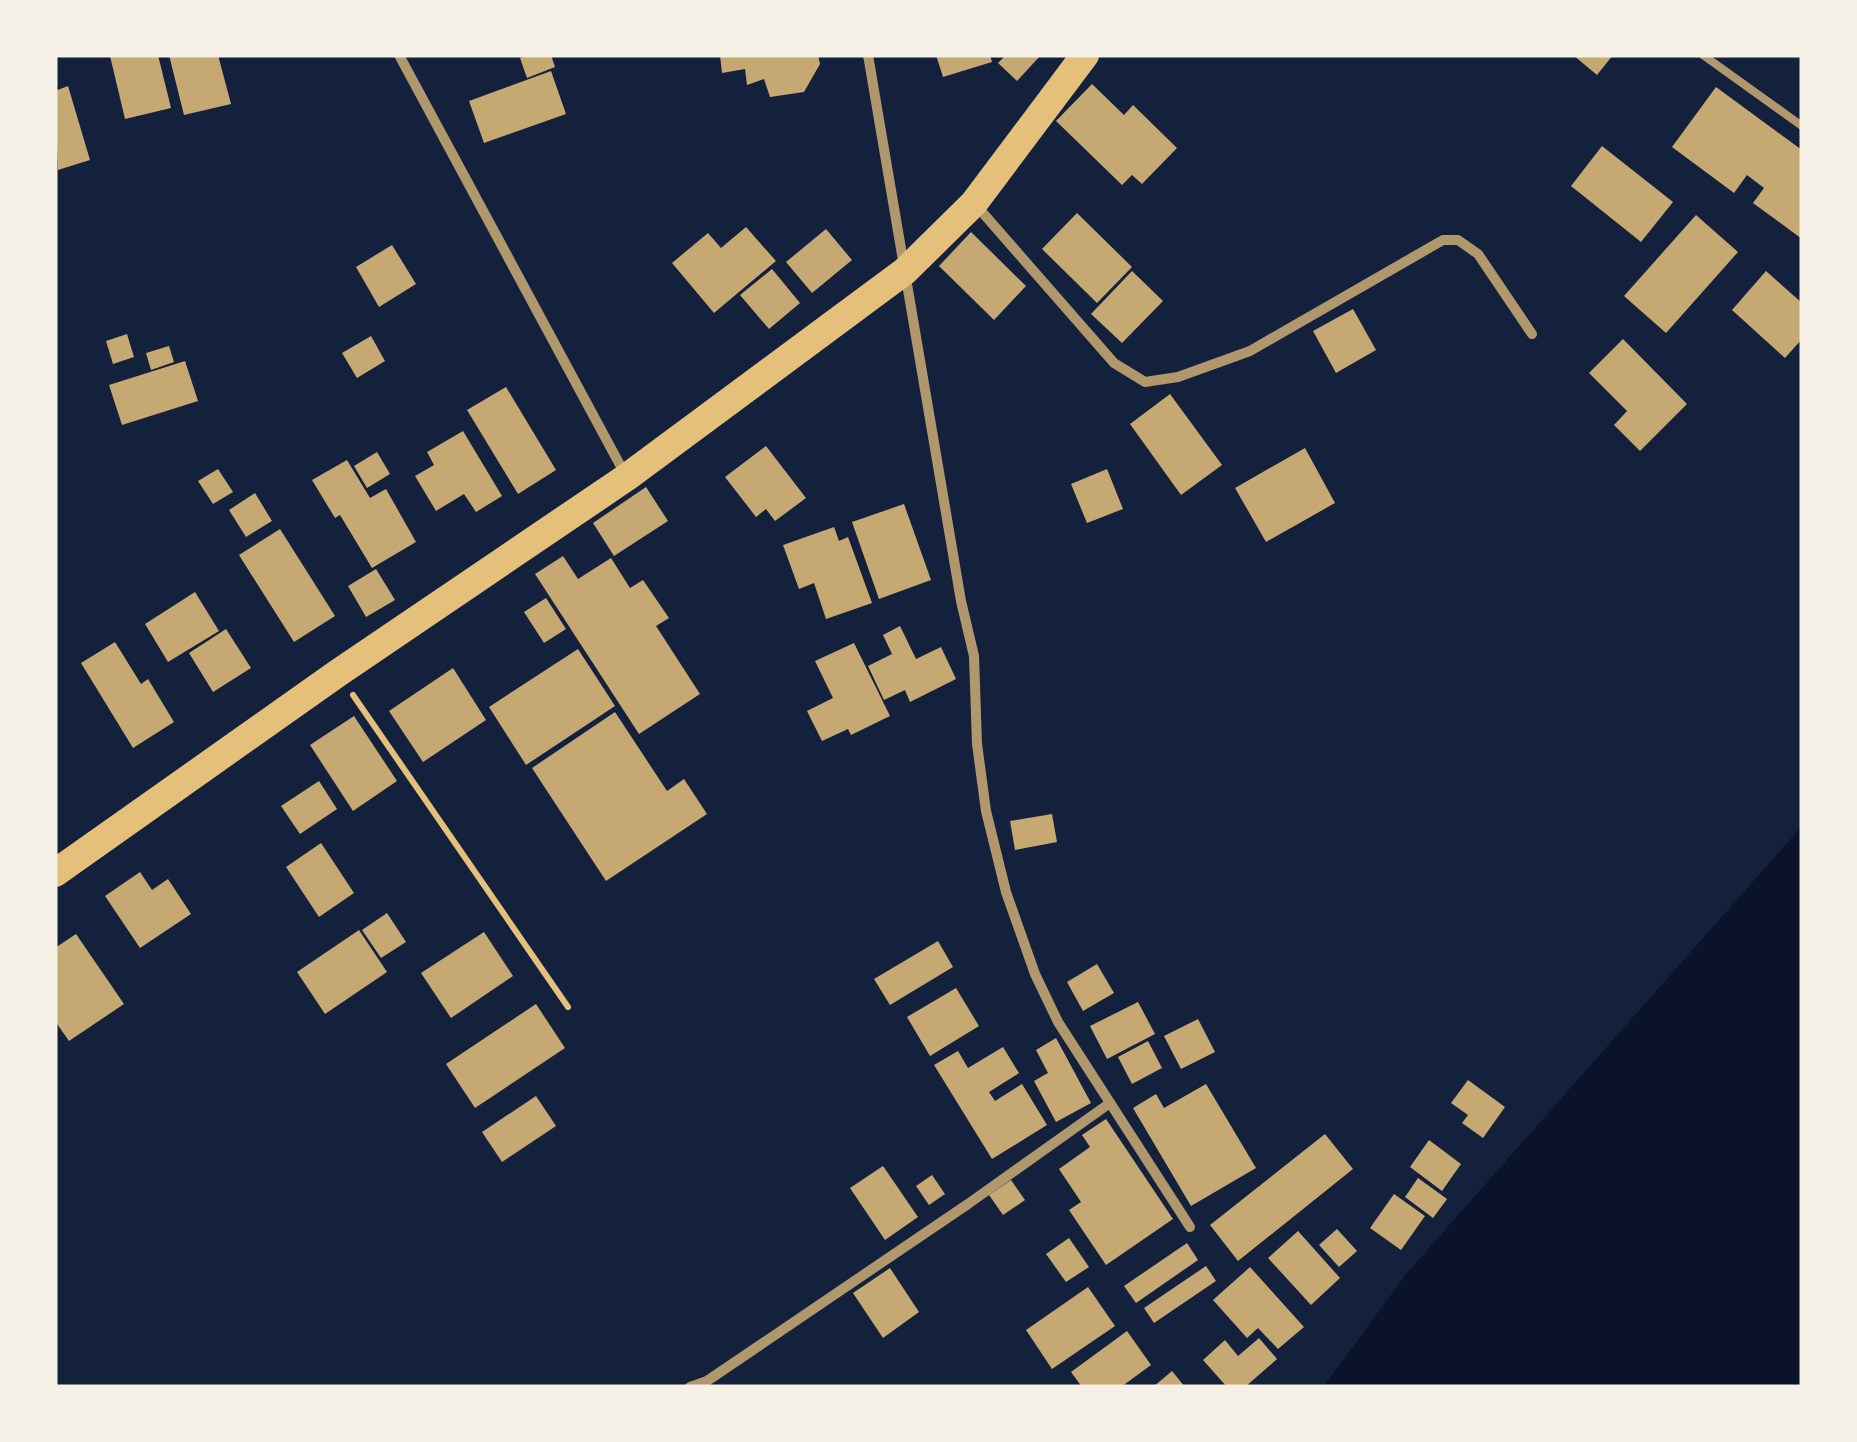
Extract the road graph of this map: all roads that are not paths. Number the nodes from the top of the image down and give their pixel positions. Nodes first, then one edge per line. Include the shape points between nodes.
1 (399, 55) edge
2 (868, 55) edge
3 (1085, 55) edge
4 (1703, 55) edge
5 (1802, 126) edge
6 (974, 203) junction
7 (905, 271) junction
8 (1532, 334) dead end
9 (627, 477) junction
10 (55, 873) edge
11 (1110, 1104) junction
12 (1190, 1227) dead end
13 (690, 1387) edge

1 - 9 street
2 - 7 street
3 - 6 highway
4 - 5 lane
6 - 7 highway
6 - 8 street via 1114,363 1145,382 1250,351 1443,240 1458,240 1478,254
7 - 9 highway
7 - 11 street via 974,656 984,794 1006,892 1058,1022
9 - 10 highway
11 - 12 street
11 - 13 street

